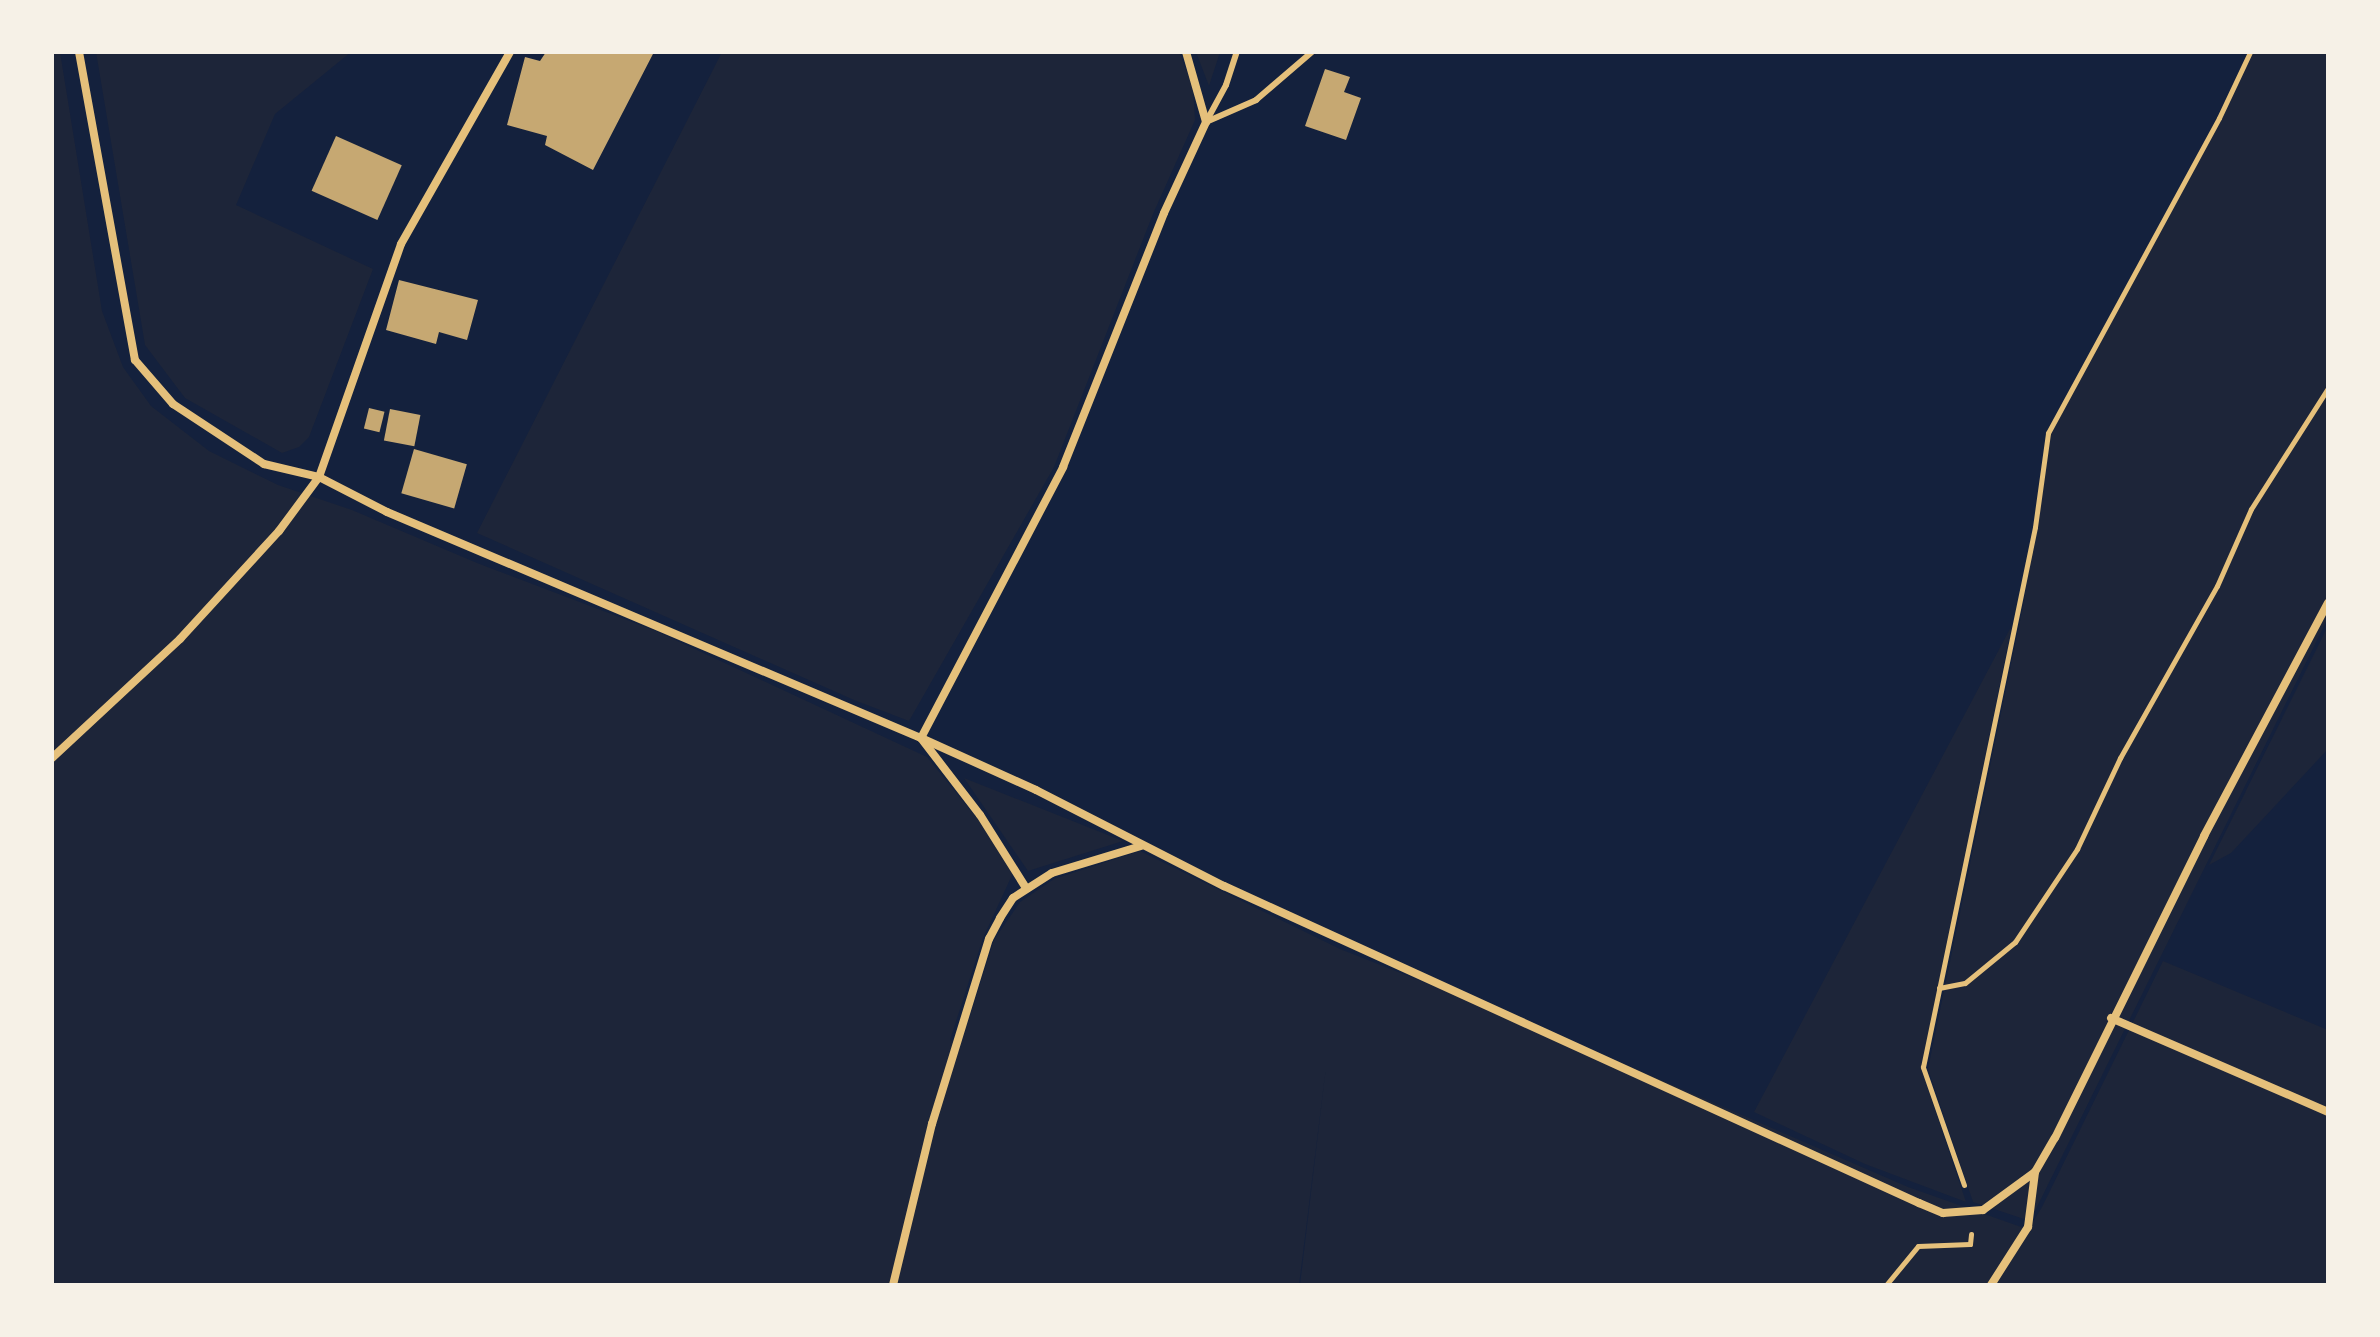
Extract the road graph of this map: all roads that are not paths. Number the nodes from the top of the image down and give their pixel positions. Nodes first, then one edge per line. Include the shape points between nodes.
1 (79, 52) edge
2 (510, 52) edge
3 (1186, 52) edge
4 (1237, 52) edge
5 (1312, 52) edge
6 (1206, 122) junction
7 (319, 477) junction
8 (2328, 603) edge
9 (921, 738) junction
10 (52, 758) edge
11 (1142, 846) junction
12 (1026, 888) junction
13 (2111, 1018) junction
14 (2328, 1112) edge
15 (2035, 1172) junction
16 (893, 1285) edge
17 (1991, 1285) edge

1 - 7 street via 135,360 173,404 264,464
2 - 7 street via 401,244
3 - 6 street
4 - 6 lane
5 - 6 lane via 1256,100
6 - 9 street via 1063,467
7 - 9 street via 387,512
7 - 10 street via 279,531 180,639
8 - 13 street
9 - 11 street
9 - 12 street via 980,815
11 - 12 street via 1052,873
11 - 15 street via 1943,1213 1983,1210
12 - 16 street via 1013,898 989,939 932,1124
13 - 14 street
13 - 15 street
15 - 17 street via 2028,1227

